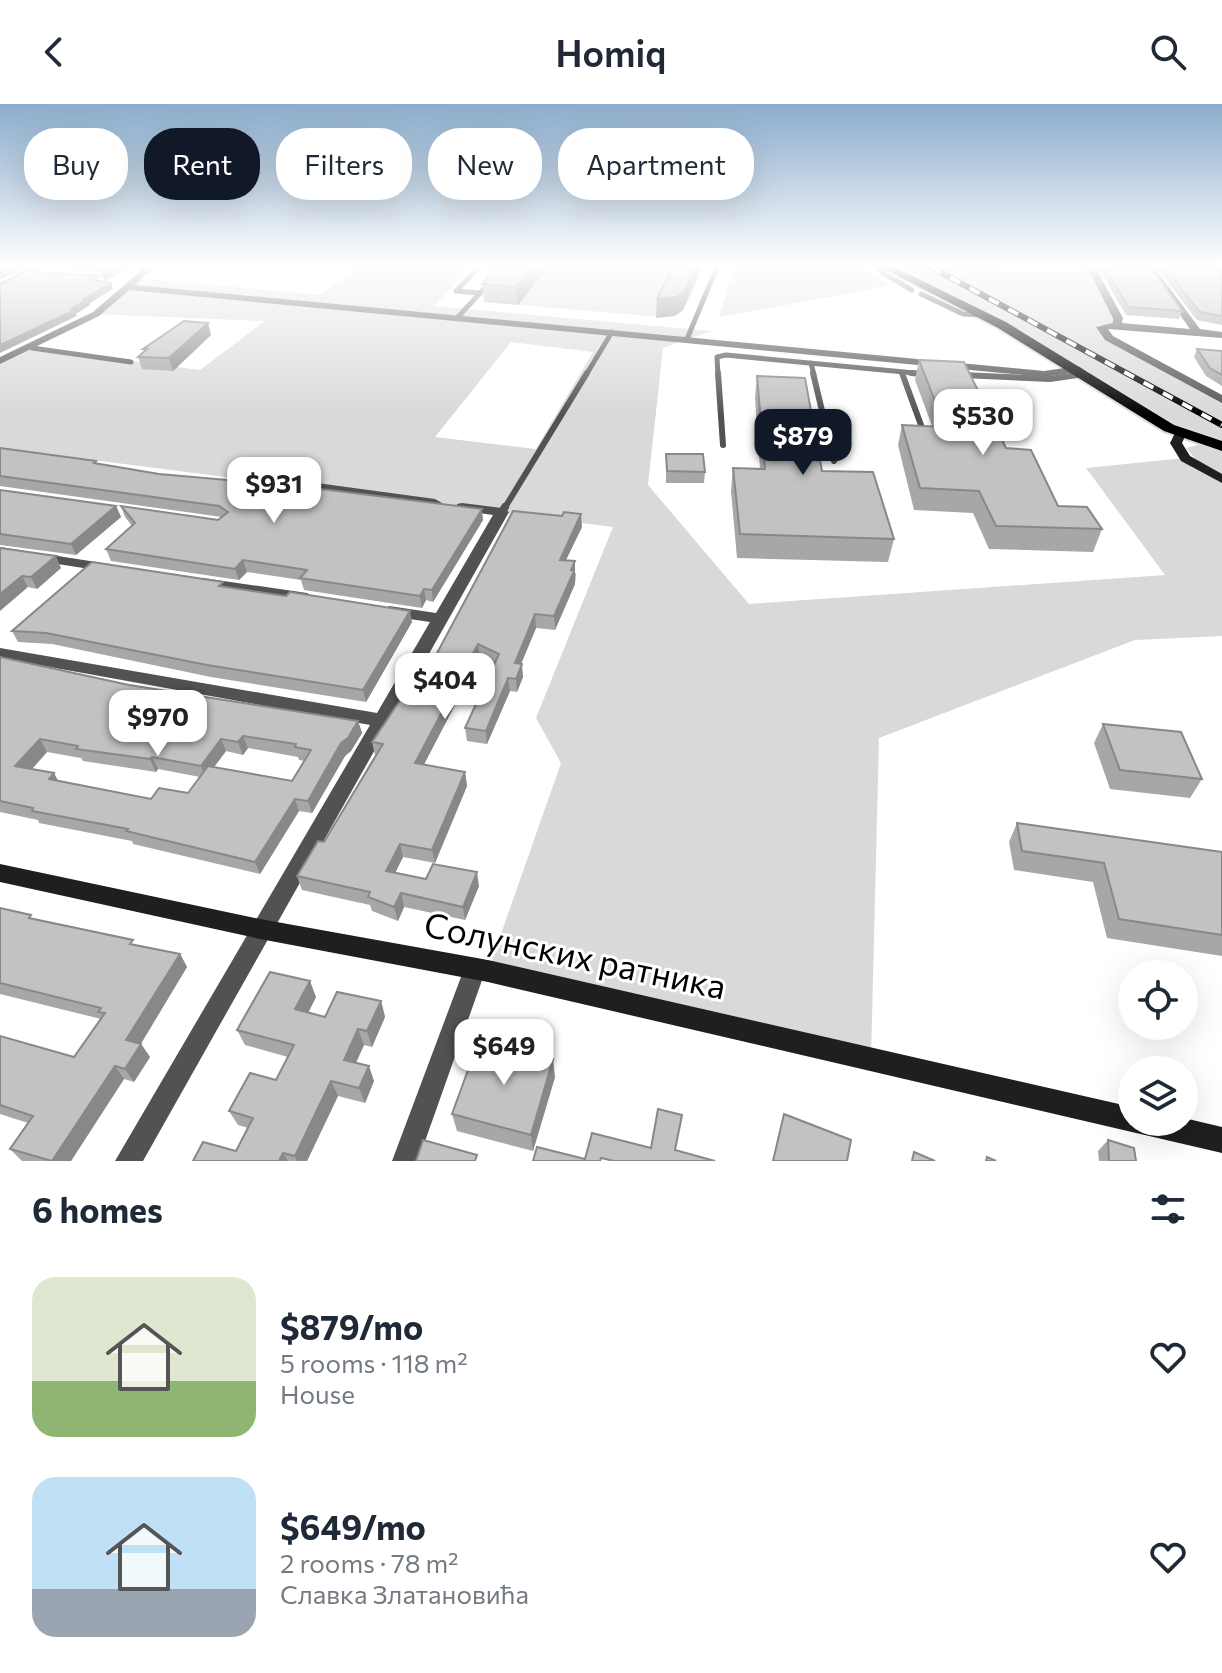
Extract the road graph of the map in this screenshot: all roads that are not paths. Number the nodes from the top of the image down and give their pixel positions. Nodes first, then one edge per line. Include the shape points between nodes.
1 (92, 316) edge
2 (451, 316) edge
3 (696, 316) edge
4 (986, 316) edge
5 (1117, 316) edge
6 (1186, 316) edge
7 (458, 317) joint
8 (1117, 326) junction
9 (612, 332) junction
10 (1197, 332) junction
11 (1222, 335) edge
12 (687, 339) junction
13 (32, 348) junction
14 (0, 361) edge
15 (131, 362) dead end
16 (811, 363) junction
17 (1081, 371) junction
18 (902, 373) junction
19 (932, 374) edge
20 (947, 374) edge
21 (1222, 400) edge
22 (1180, 434) junction
23 (927, 443) edge
24 (723, 445) dead end
25 (1222, 446) edge
26 (834, 461) dead end
27 (250, 478) edge
28 (1222, 479) edge
29 (502, 512) junction
30 (0, 551) edge
31 (126, 571) edge
32 (189, 580) edge
33 (331, 602) edge
34 (378, 609) edge
35 (441, 619) junction
36 (0, 653) edge
37 (380, 720) junction
38 (0, 873) edge
39 (260, 929) junction
40 (475, 969) junction
41 (1118, 1117) edge
42 (1198, 1135) edge
43 (1222, 1140) edge
44 (128, 1161) edge
45 (405, 1161) edge

1 - 13 street
2 - 7 street
3 - 12 lane
4 - 17 main road
5 - 8 street
6 - 10 street
7 - 9 street
8 - 10 street
8 - 21 street via 1101,327 1109,338
9 - 12 street
9 - 29 lane
10 - 11 street
12 - 17 street via 1044,374
13 - 14 street
13 - 15 lane
16 - 18 lane
16 - 24 lane via 717,357
16 - 26 lane
17 - 20 lane via 1050,379
17 - 22 main road
18 - 19 lane
18 - 23 lane
22 - 25 main road
22 - 28 main road via 1176,443 1185,458
27 - 29 street
29 - 35 street
30 - 31 street
32 - 33 street
34 - 35 street
35 - 37 street
36 - 37 street
37 - 39 street
38 - 39 main road, Солунских ратника
39 - 40 main road, Солунских ратника
39 - 44 street
40 - 41 main road, Солунских ратника
40 - 45 street
42 - 43 main road

